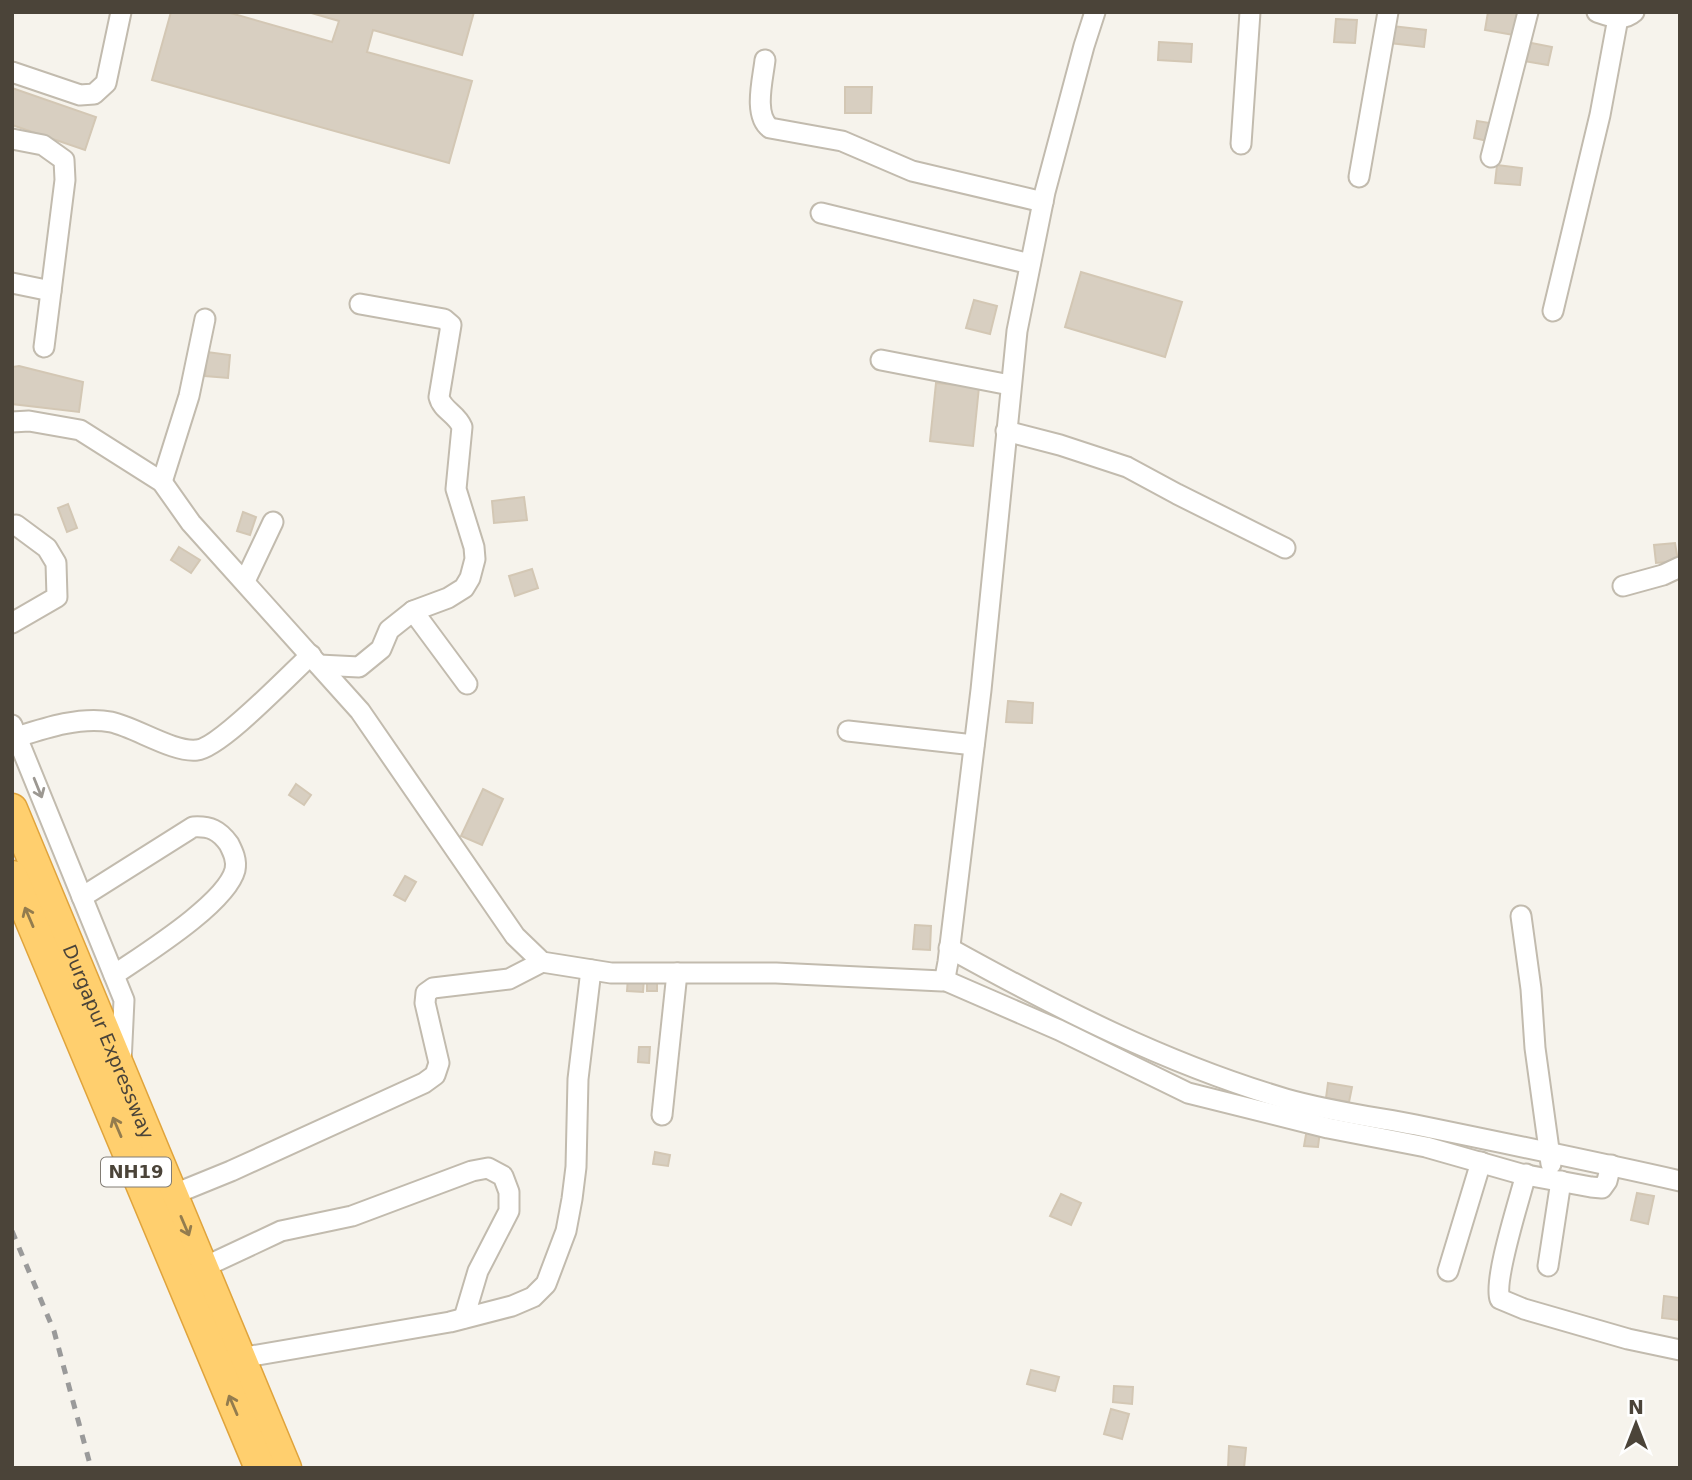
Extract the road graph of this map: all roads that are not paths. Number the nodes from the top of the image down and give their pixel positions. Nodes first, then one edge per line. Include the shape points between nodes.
1 (121, 12) edge
2 (1095, 12) edge
3 (1250, 12) edge
4 (1388, 12) edge
5 (1528, 12) edge
6 (1597, 12) edge
7 (1626, 15) edge
8 (765, 60) dead end
9 (12, 72) edge
10 (12, 139) edge
11 (1241, 144) dead end
12 (1491, 157) dead end
13 (1359, 177) dead end
14 (1043, 202) junction
15 (821, 213) dead end
16 (1030, 264) junction
17 (12, 283) edge
18 (51, 291) junction
19 (360, 304) dead end
20 (1553, 311) dead end
21 (205, 319) dead end
22 (44, 347) dead end
23 (881, 360) dead end
24 (1010, 385) junction
25 (12, 422) edge
26 (1006, 431) junction
27 (162, 482) junction
28 (273, 522) dead end
29 (12, 526) edge
30 (1285, 548) dead end
31 (1680, 567) edge
32 (245, 581) junction
33 (1623, 586) dead end
34 (413, 611) junction
35 (12, 623) edge
36 (315, 660) junction
37 (467, 684) dead end
38 (15, 731) edge
39 (848, 731) dead end
40 (974, 746) junction
41 (12, 809) edge
42 (12, 876) edge
43 (82, 897) junction
44 (1521, 916) dead end
45 (542, 962) junction
46 (947, 966) junction
47 (592, 970) junction
48 (677, 973) junction
49 (114, 975) junction
50 (121, 1072) junction
51 (662, 1115) dead end
52 (1550, 1153) junction
53 (1481, 1162) junction
54 (1611, 1165) junction
55 (1526, 1174) junction
56 (1557, 1180) junction
57 (1680, 1181) edge
58 (172, 1195) junction
59 (1548, 1266) dead end
60 (202, 1268) junction
61 (1448, 1271) dead end
62 (464, 1318) junction
63 (1680, 1350) edge
64 (240, 1358) junction
65 (260, 1468) edge
66 (286, 1468) edge

1 - 9 street via 106,83 94,94 80,95
2 - 14 street
3 - 11 street
4 - 13 street
5 - 12 street
6 - 7 street
7 - 20 street
8 - 14 street via 761,110 770,128 842,141 912,171
10 - 18 street via 43,145 64,160
14 - 16 street
15 - 16 street
16 - 24 street
17 - 18 street
18 - 22 street
19 - 34 street via 444,319 451,326 439,397 462,427 456,489 475,559 464,588
21 - 27 street via 189,396
23 - 24 street
24 - 26 street
25 - 27 street via 80,430
26 - 30 street via 1127,467
26 - 40 street
27 - 32 street via 191,523
28 - 32 street
29 - 35 street via 47,548 56,563 57,597
31 - 33 street
32 - 36 street
34 - 36 street via 389,630 381,649 359,667
34 - 37 street
36 - 38 street via 218,741 198,750 111,722
36 - 45 street via 360,711 515,936
38 -> 43 street
39 - 40 street
40 - 46 street
41 - 50 highway, Durgapur Expressway / NH19
65 -> 42 highway, Durgapur Expressway / NH19
43 - 49 street
43 - 49 street via 193,827 208,826 222,834 234,853 235,868 229,882 205,909
44 - 52 street
45 - 47 street
45 - 58 street via 509,979 433,988 426,993 439,1063 435,1075 424,1083
46 - 48 street via 938,982
46 - 52 street via 1030,994 1147,1049 1289,1100
46 - 53 street via 1059,1030 1188,1093
47 - 48 street
47 - 62 street via 578,1080 576,1167 566,1231 546,1284 533,1297
48 - 51 street
49 - 50 street via 124,1000
50 - 58 highway, Durgapur Expressway / NH19
52 - 54 street
52 - 56 street
53 - 55 street
53 - 61 street
54 - 56 street via 1602,1188
54 - 57 street
55 - 56 street
55 - 63 street via 1498,1289 1500,1299
56 - 59 street
58 -> 60 highway, Durgapur Expressway / NH19
60 - 62 street via 281,1231 352,1216 488,1168 503,1176 509,1211 478,1271
60 - 64 highway, Durgapur Expressway / NH19
62 - 64 street
64 - 66 highway, Durgapur Expressway / NH19

